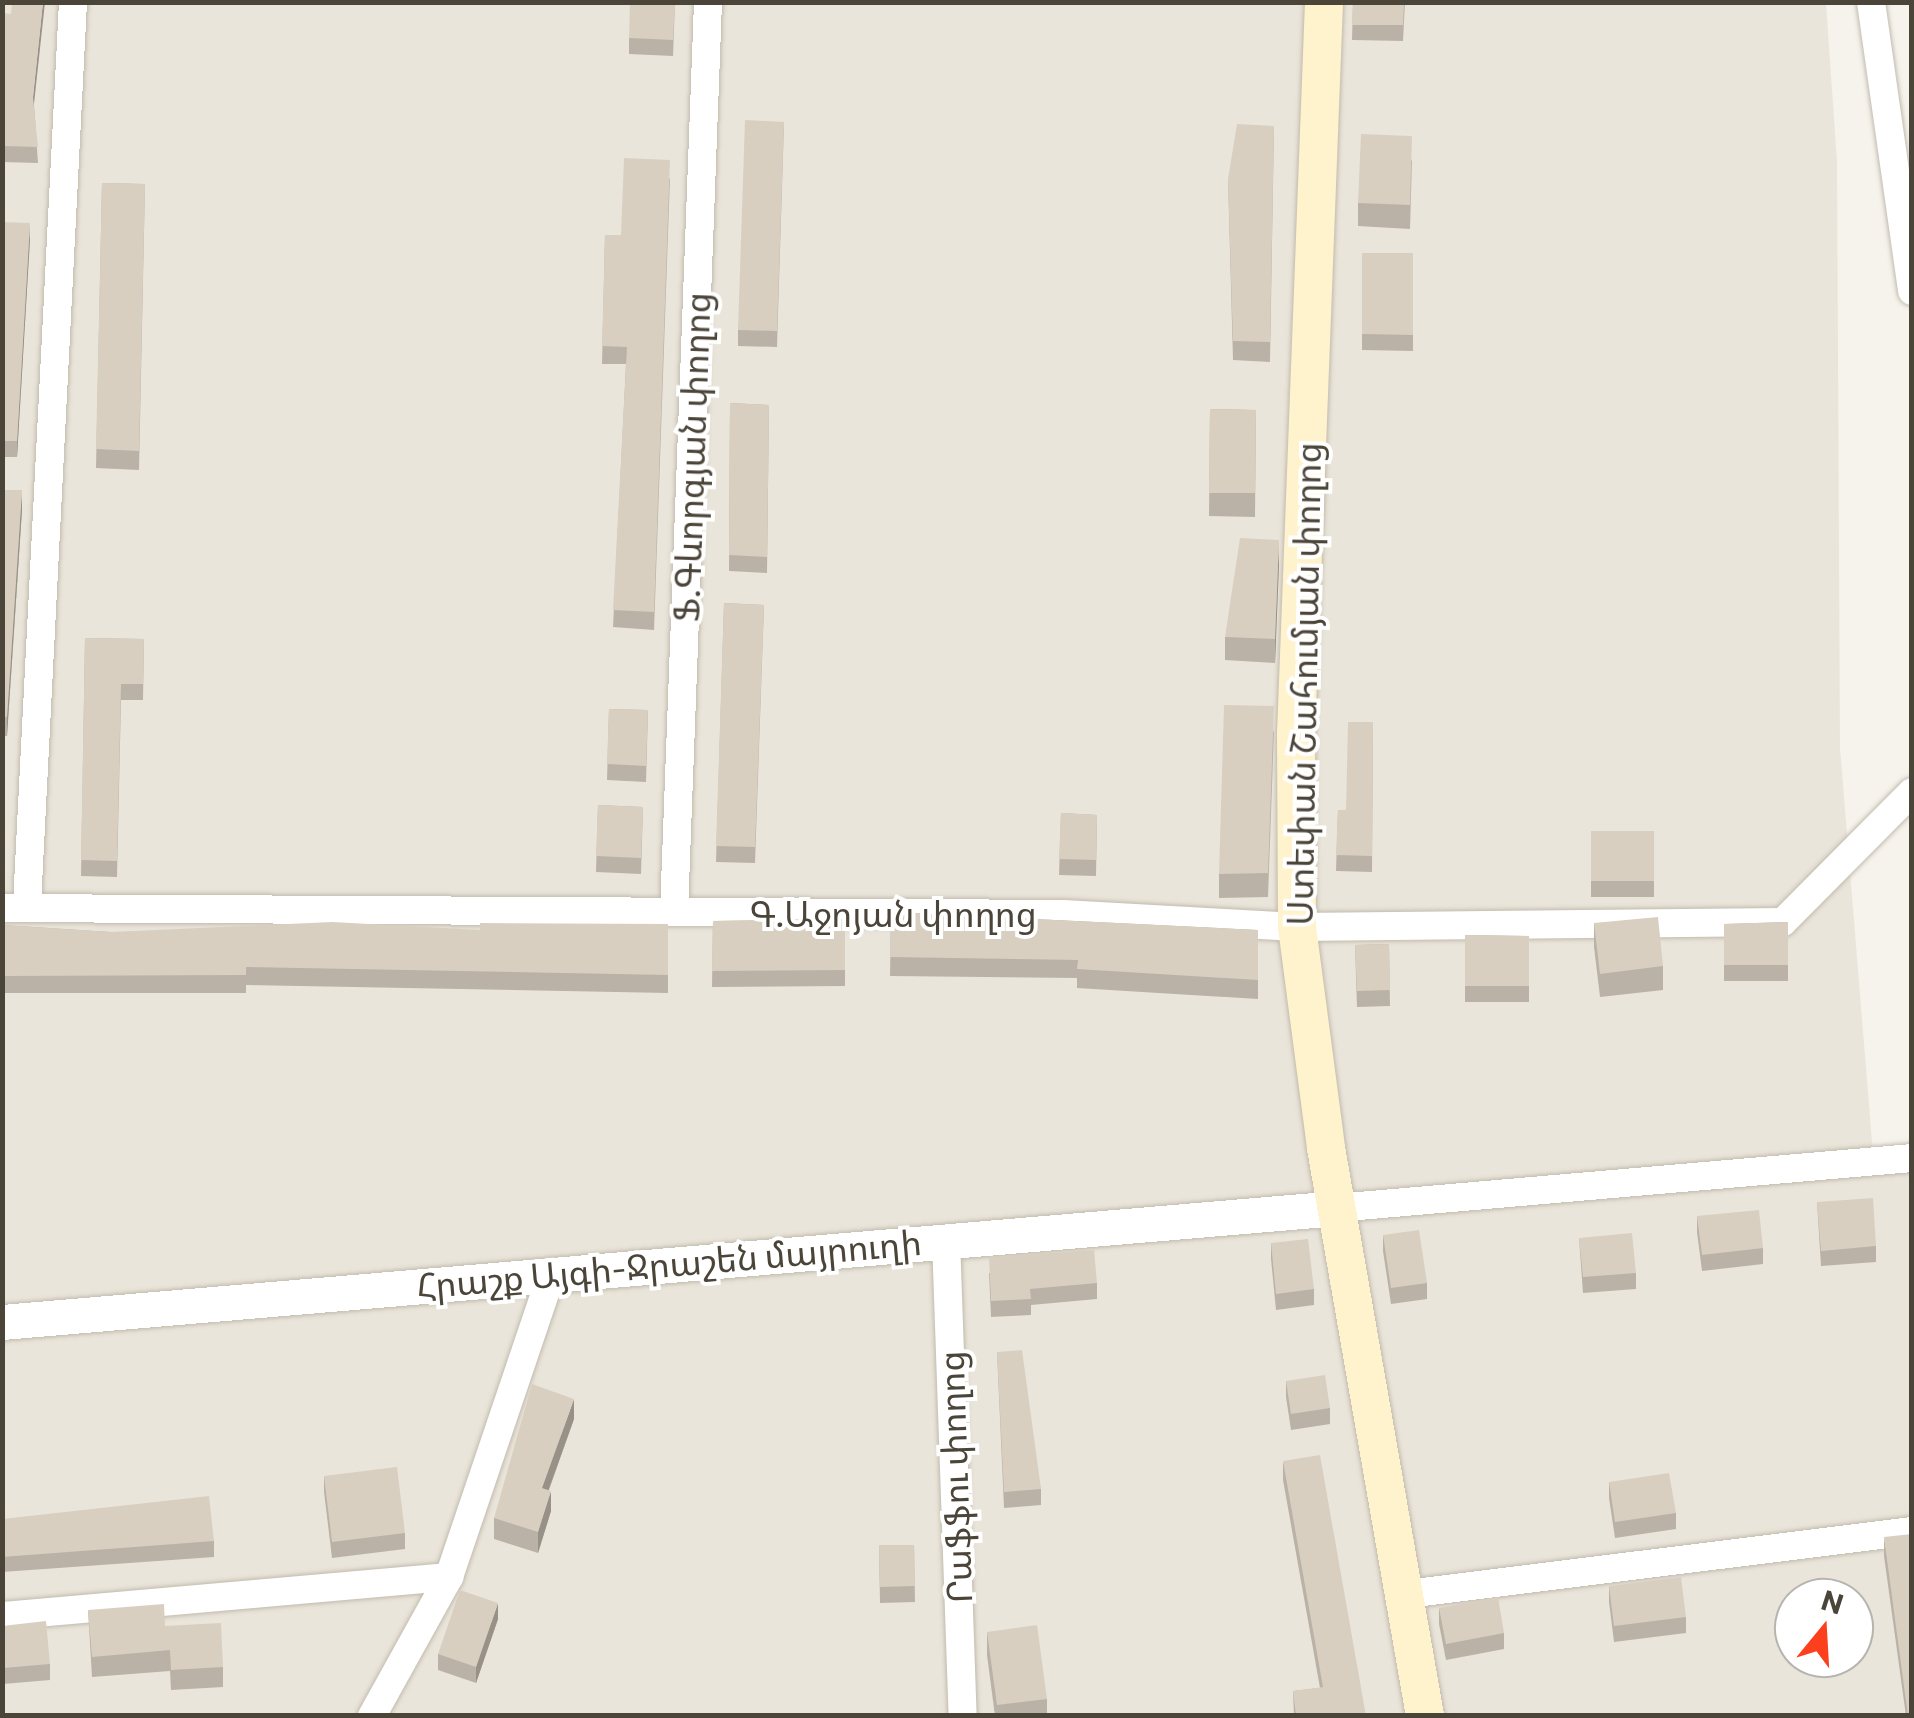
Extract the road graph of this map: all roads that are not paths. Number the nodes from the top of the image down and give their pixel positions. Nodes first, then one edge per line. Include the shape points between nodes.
1 (74, 2) edge
2 (708, 2) edge
3 (1324, 2) edge
4 (1871, 2) edge
5 (1912, 291) edge
6 (1912, 792) edge
7 (15, 906) edge
8 (674, 912) junction
9 (1297, 927) junction
10 (1912, 1158) edge
11 (1336, 1208) junction
12 (946, 1239) junction
13 (552, 1272) junction
14 (2, 1322) edge
15 (1912, 1531) edge
16 (448, 1578) junction
17 (1407, 1594) junction
18 (2, 1616) edge
19 (372, 1716) edge
20 (963, 1716) edge
21 (1425, 1716) edge

1 - 7 street
2 - 8 street, Ֆ.Գևորգյան փողոց
3 - 9 main road, Ստեփան Շահումյան փողոց via 1296,734
4 - 5 street
6 - 9 street, Գ.Աջոյան փողոց via 1784,922
7 - 8 street, Գ.Աջոյան փողոց
8 - 9 street, Գ.Աջոյան փողոց via 1063,914
9 - 11 main road, Ստեփան Շահումյան փողոց
10 - 11 street
11 - 12 street, Հրաշք Այգի-Ջրաշեն մայրուղի
11 - 17 main road, Ստեփան Շահումյան փողոց
12 - 13 street, Հրաշք Այգի-Ջրաշեն մայրուղի
12 - 20 street, Րաֆֆու փողոց
13 - 14 street, Հրաշք Այգի-Ջրաշեն մայրուղի
13 - 16 street
15 - 17 street
16 - 18 street
16 - 19 street
17 - 21 main road, Ստեփան Շահումյան փողոց

